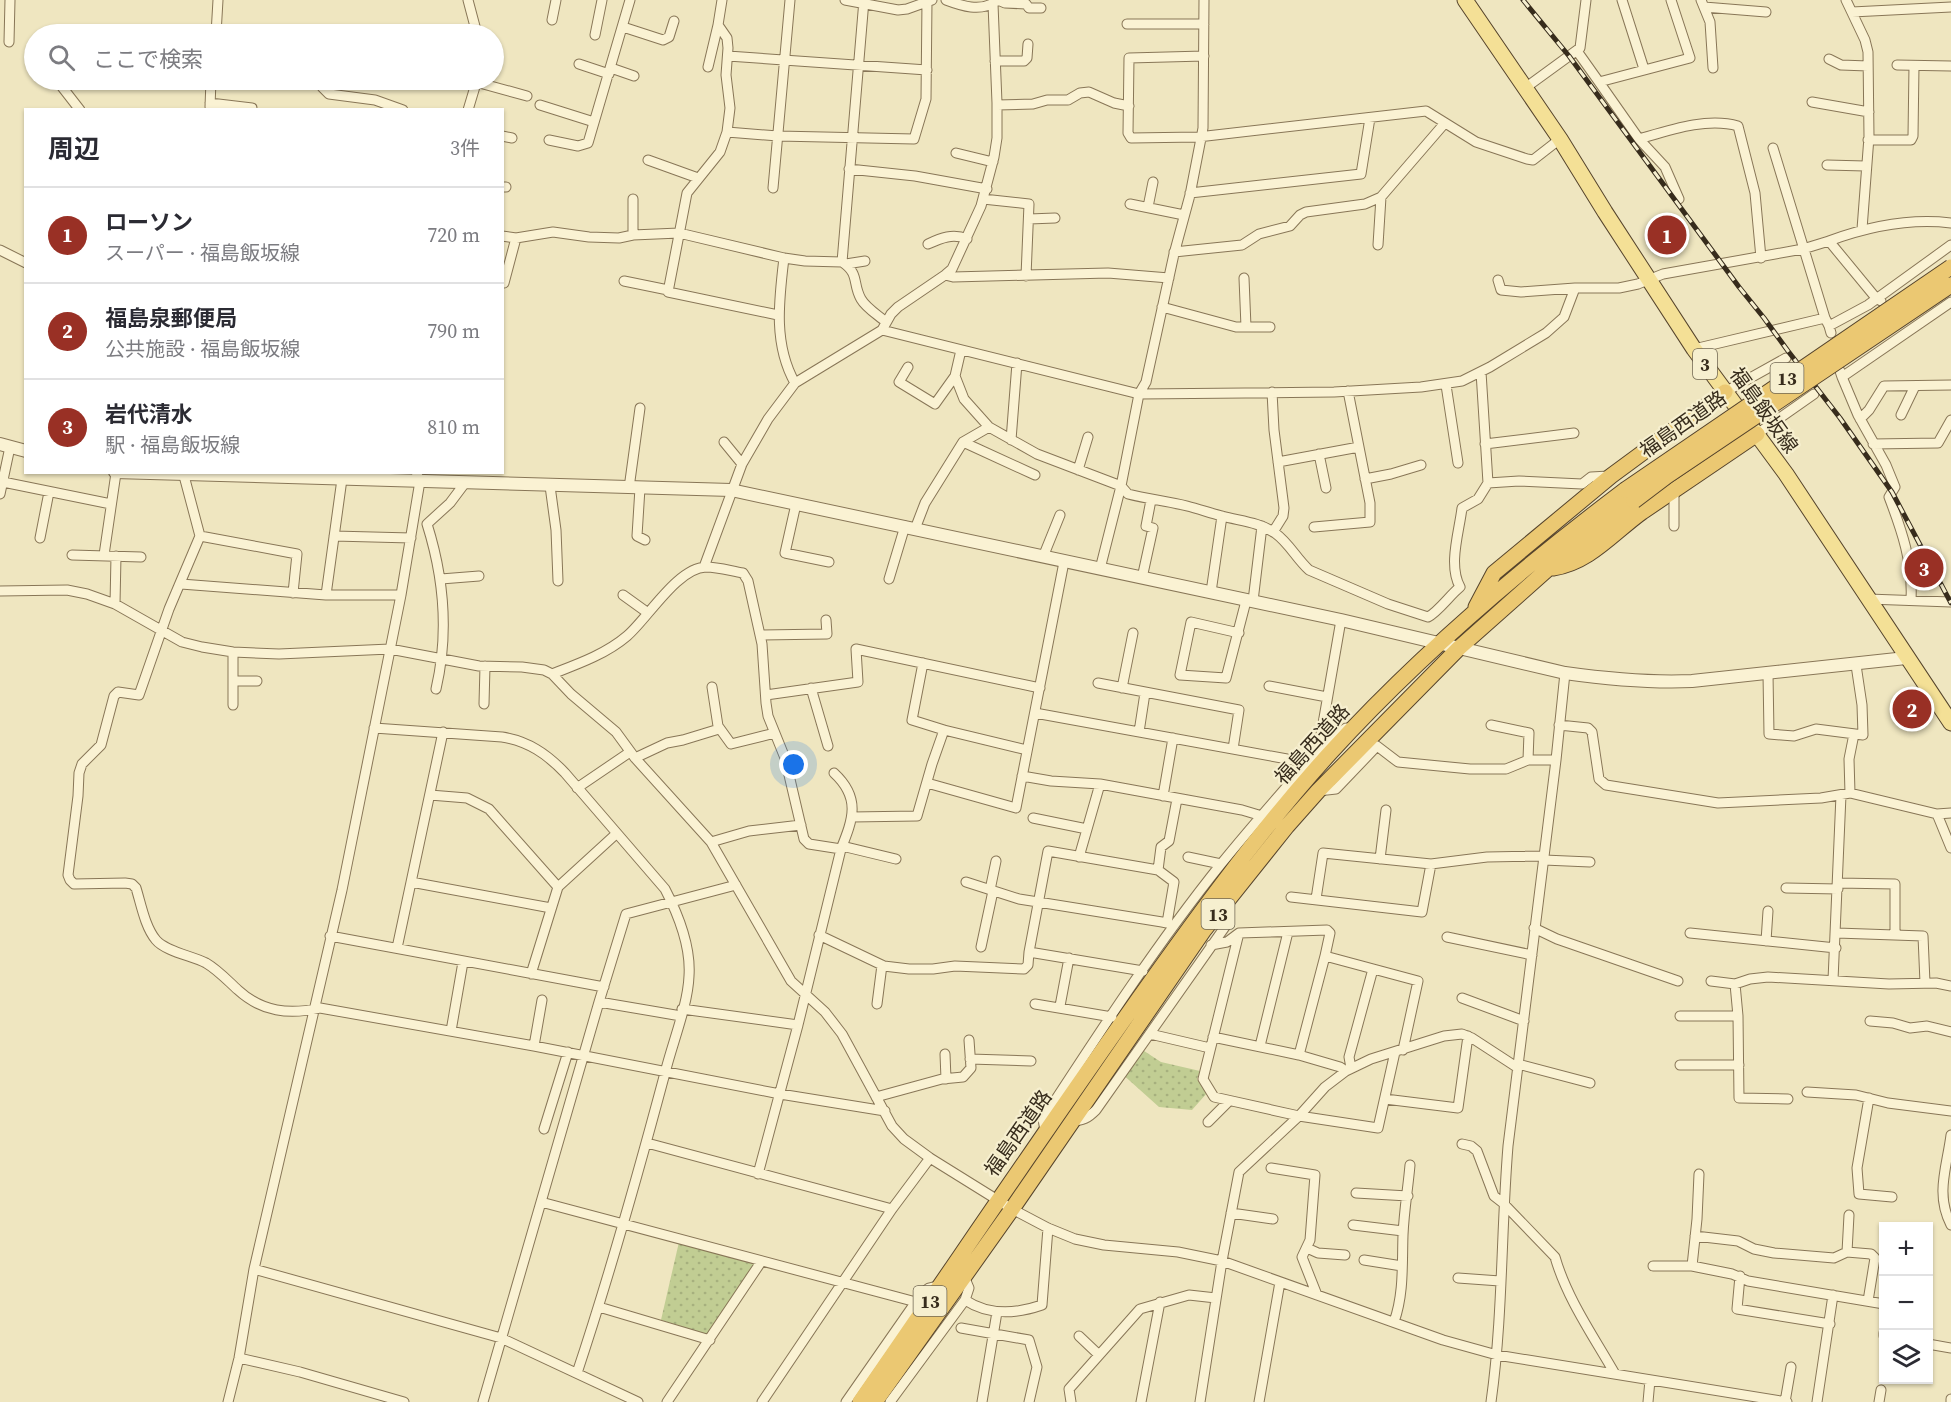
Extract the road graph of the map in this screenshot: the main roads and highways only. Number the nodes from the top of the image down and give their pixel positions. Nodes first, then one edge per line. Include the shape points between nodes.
1 (1465, 0) edge
2 (1951, 267) edge
3 (1951, 285) edge
4 (1725, 392) junction
5 (1757, 434) junction
6 (1630, 496) junction
7 (1550, 568) junction
8 (1474, 612) junction
9 (1951, 723) edge
10 (860, 1402) edge
11 (875, 1402) edge

1 - 4 main road, 福島飯坂線 / 3
2 - 6 highway, 福島西道路 / 13, bridge
3 - 6 highway, 福島西道路 / 13, bridge via 1667,476
4 - 5 main road, 福島飯坂線 / 3
4 - 8 highway via 1611,476 1494,573
5 - 7 highway via 1639,514 1583,558 1569,566
5 - 9 main road, 福島飯坂線 / 3
6 - 7 highway, 福島西道路 / 13
6 - 8 highway, 福島西道路 / 13 via 1551,546
7 - 11 highway, 福島西道路 / 13 via 1460,648 1287,826 1204,930
8 - 10 highway, 福島西道路 / 13 via 1353,728 1233,869 997,1199

